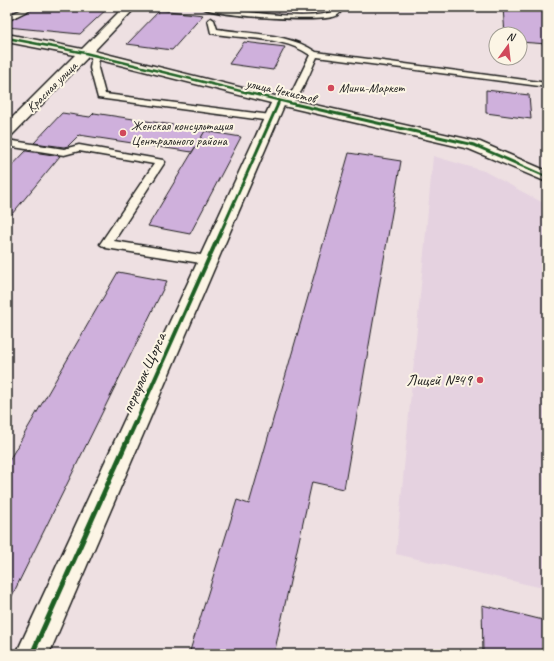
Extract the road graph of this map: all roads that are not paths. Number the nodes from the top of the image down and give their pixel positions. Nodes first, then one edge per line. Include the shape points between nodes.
1 (32, 7) edge
2 (130, 7) edge
3 (204, 7) edge
4 (341, 7) edge
5 (7, 19) edge
6 (211, 20) dead end
7 (7, 38) edge
8 (314, 54) junction
9 (90, 55) junction
10 (547, 85) edge
11 (279, 108) junction
12 (7, 132) edge
13 (7, 143) edge
14 (547, 177) edge
15 (207, 260) junction
16 (32, 654) edge

1 - 5 lane
2 - 9 street, Красная улица
3 - 4 lane via 291,17 334,15
6 - 8 lane via 214,30 279,40 306,47
7 - 9 street, улица Чекистов
8 - 10 lane
8 - 11 lane via 297,91
9 - 11 street, улица Чекистов
9 - 11 lane via 102,96
9 - 12 street, Красная улица
11 - 14 street, улица Чекистов via 474,145
11 - 15 street, переулок Щорса
13 - 15 lane via 64,152 79,148 160,162 106,244
15 - 16 street, переулок Щорса

